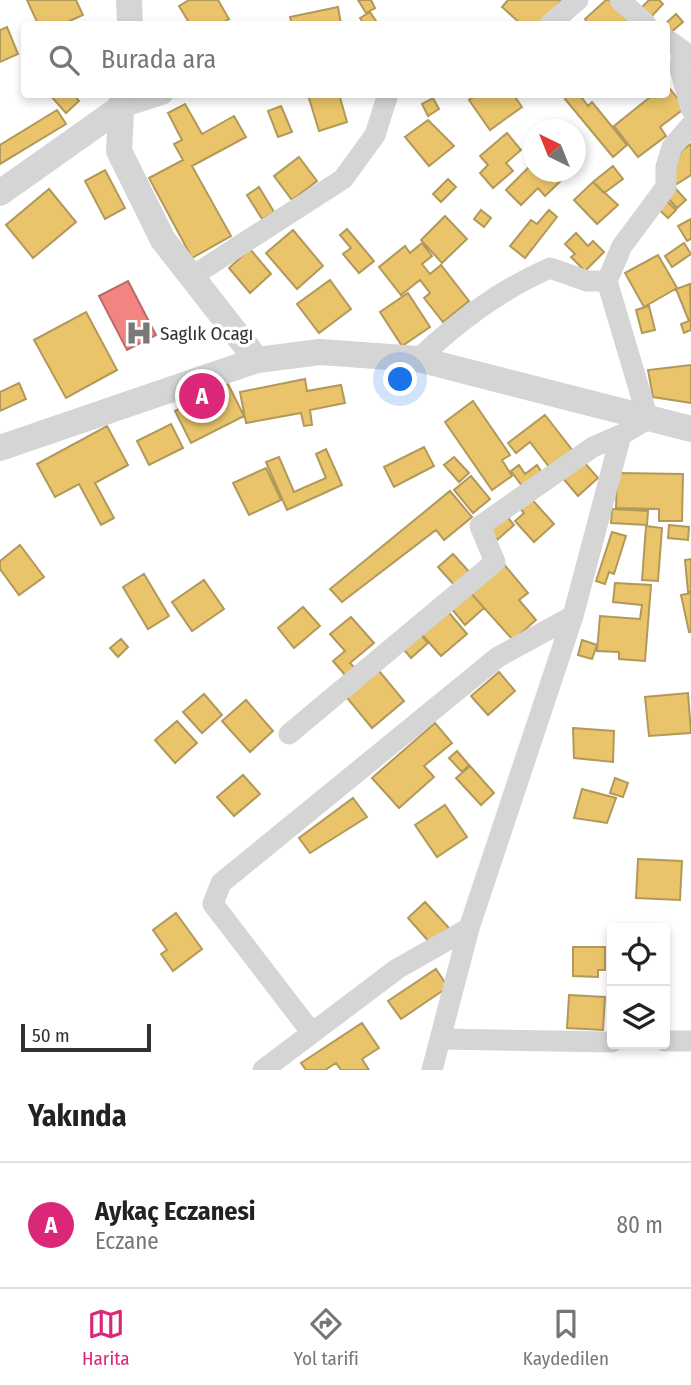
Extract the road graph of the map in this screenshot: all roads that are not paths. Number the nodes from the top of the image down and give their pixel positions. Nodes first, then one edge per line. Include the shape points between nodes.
1 (130, 0) edge
2 (578, 0) edge
3 (620, 0) edge
4 (130, 21) edge
5 (554, 21) edge
6 (643, 21) edge
7 (670, 41) edge
8 (686, 64) edge
9 (142, 98) edge
10 (387, 98) edge
11 (121, 102) edge
12 (691, 109) edge
13 (691, 125) edge
14 (0, 193) edge
15 (191, 277) junction
16 (607, 281) junction
17 (418, 359) junction
18 (257, 360) junction
19 (648, 419) junction
20 (691, 429) edge
21 (621, 435) junction
22 (0, 448) edge
23 (573, 616) junction
24 (289, 734) dead end
25 (469, 928) junction
26 (312, 1033) junction
27 (440, 1040) junction
28 (670, 1041) edge
29 (691, 1041) edge
30 (607, 1042) edge
31 (263, 1070) edge
32 (432, 1070) edge

1 - 4 street
2 - 5 street
3 - 6 street
7 - 8 street via 682,50
8 - 12 street
9 - 11 street
10 - 15 street via 375,135 343,179
11 - 14 street
11 - 15 street via 119,151 163,240
13 - 16 street via 671,147 666,187 622,246
15 - 18 street
16 - 17 street via 587,281 550,268 510,285 461,319
16 - 19 street
17 - 18 street via 320,352
17 - 19 street
18 - 22 street
19 - 20 street
19 - 21 street
21 - 23 street
21 - 24 street via 593,447 480,526 495,562
23 - 25 street
23 - 26 street via 498,657 221,883 214,904
25 - 26 street via 397,968
25 - 27 street
26 - 31 street
27 - 30 street
27 - 32 street
28 - 29 street

